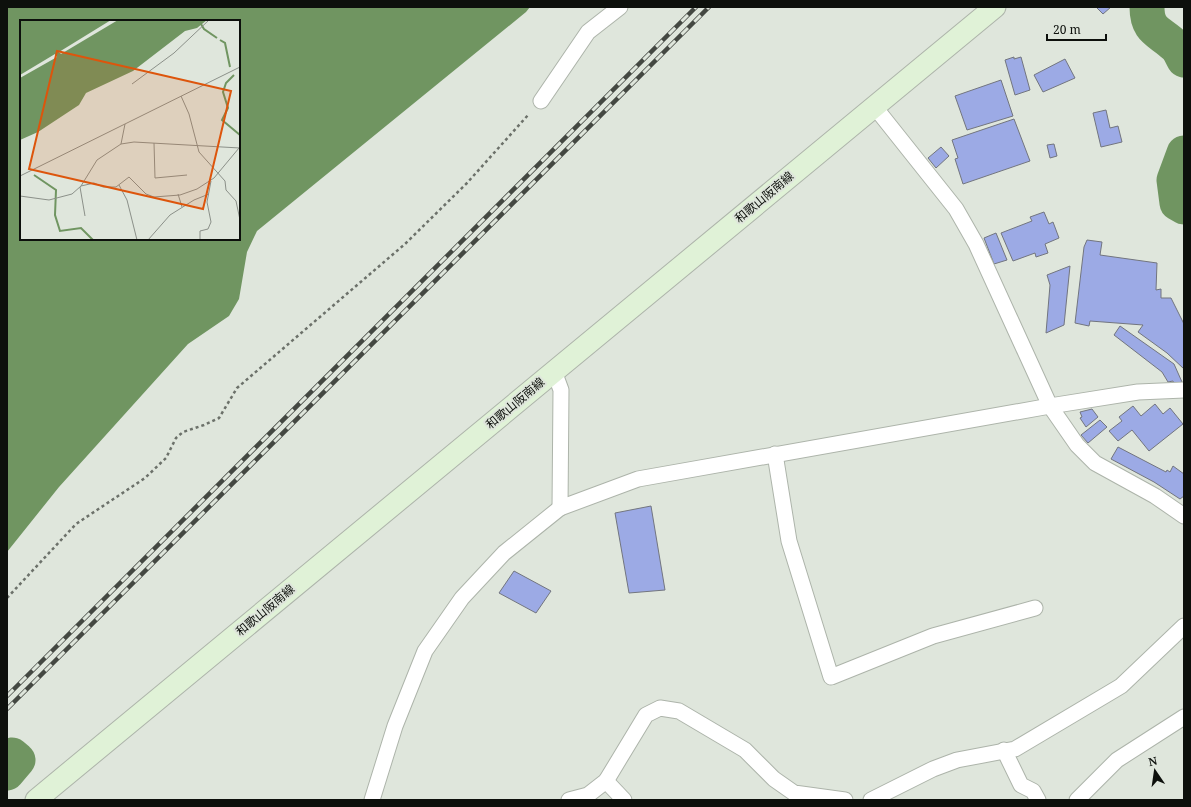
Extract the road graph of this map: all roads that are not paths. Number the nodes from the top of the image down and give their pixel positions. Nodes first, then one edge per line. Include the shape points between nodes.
1 (620, 7) edge
2 (995, 7) edge
3 (541, 101) road end
4 (874, 106) junction
5 (554, 371) junction
6 (1184, 390) edge
7 (1050, 406) junction
8 (775, 454) junction
9 (560, 508) junction
10 (1184, 516) edge
11 (1035, 608) dead end
12 (1184, 626) edge
13 (1184, 717) edge
14 (1004, 750) junction
15 (606, 781) junction
16 (36, 800) edge
17 (372, 800) edge
18 (569, 800) edge
19 (624, 800) edge
20 (845, 800) edge
21 (871, 800) edge
22 (1038, 800) edge
23 (1077, 800) edge

1 - 3 street via 588,32
2 - 4 main road, 和歌山阪南線
4 - 5 main road, 和歌山阪南線
4 - 7 street via 956,209 976,244
5 - 9 street via 561,390
5 - 16 main road, 和歌山阪南線
6 - 7 street via 1138,392
7 - 8 street
7 - 10 street via 1077,445 1095,463 1155,496
8 - 9 street via 638,478
8 - 11 street via 789,541 831,677 933,636
9 - 17 street via 504,552 462,598 425,651 395,726
12 - 14 street via 1121,686 1015,749
13 - 23 street via 1117,760
14 - 21 street via 957,760 933,769
14 - 22 street via 1021,785 1033,791
15 - 18 street via 588,795
15 - 19 street
15 - 20 street via 646,715 660,708 679,711 745,750 774,779 794,793

